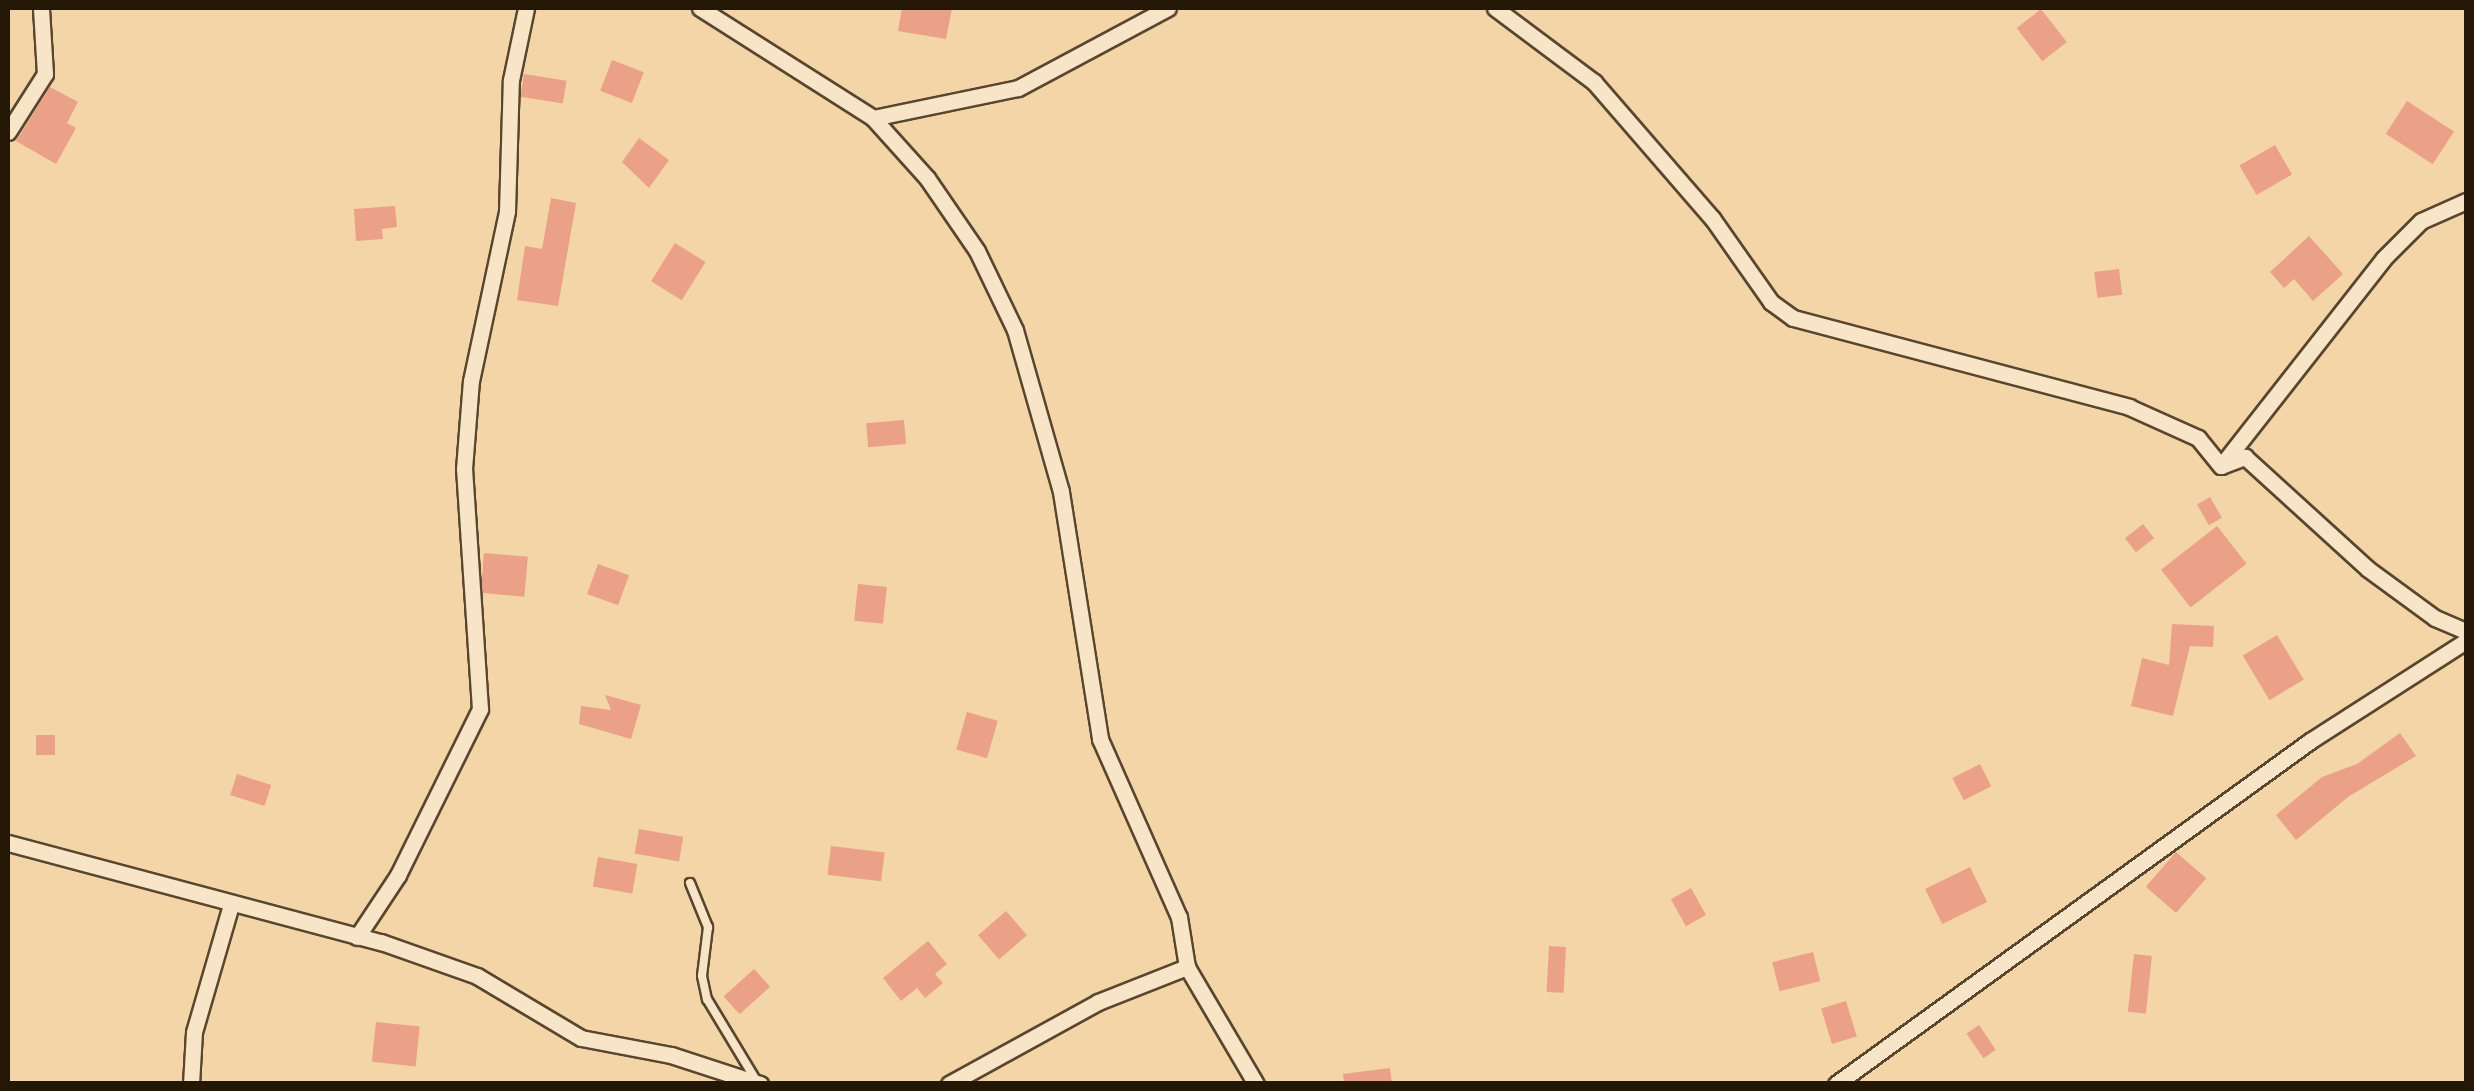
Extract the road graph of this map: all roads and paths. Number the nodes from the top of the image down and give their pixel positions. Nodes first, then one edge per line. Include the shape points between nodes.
1 (40, 8) edge
2 (526, 8) edge
3 (700, 8) edge
4 (1168, 8) edge
5 (1495, 8) edge
6 (873, 118) junction
7 (8, 132) edge
8 (2466, 201) edge
9 (2221, 466) junction
10 (2466, 631) edge
11 (2466, 641) edge
12 (8, 843) edge
13 (690, 883) dead end
14 (231, 905) junction
15 (357, 937) junction
16 (1187, 967) junction
17 (757, 1080) edge
18 (191, 1084) edge
19 (950, 1084) edge
20 (1256, 1084) edge
21 (1836, 1084) edge

1 - 7 street via 45,74
2 - 15 street via 511,80 508,212 471,382 464,469 480,709 398,875
3 - 6 street
4 - 6 street via 1018,88
5 - 9 street via 1594,82 1712,218 1770,302 1793,318 2129,407 2198,438
6 - 16 street via 953,212 1015,330 1061,492 1094,716 1180,917
8 - 9 street via 2421,221 2384,258
9 - 10 street via 2245,458 2368,569 2435,618
11 - 21 street via 2310,741
12 - 14 street
13 - 17 lane via 708,928 702,976 707,999
14 - 15 street
14 - 18 street via 194,1032
15 - 17 street via 478,976 581,1038
16 - 19 street via 1098,1002
16 - 20 street

